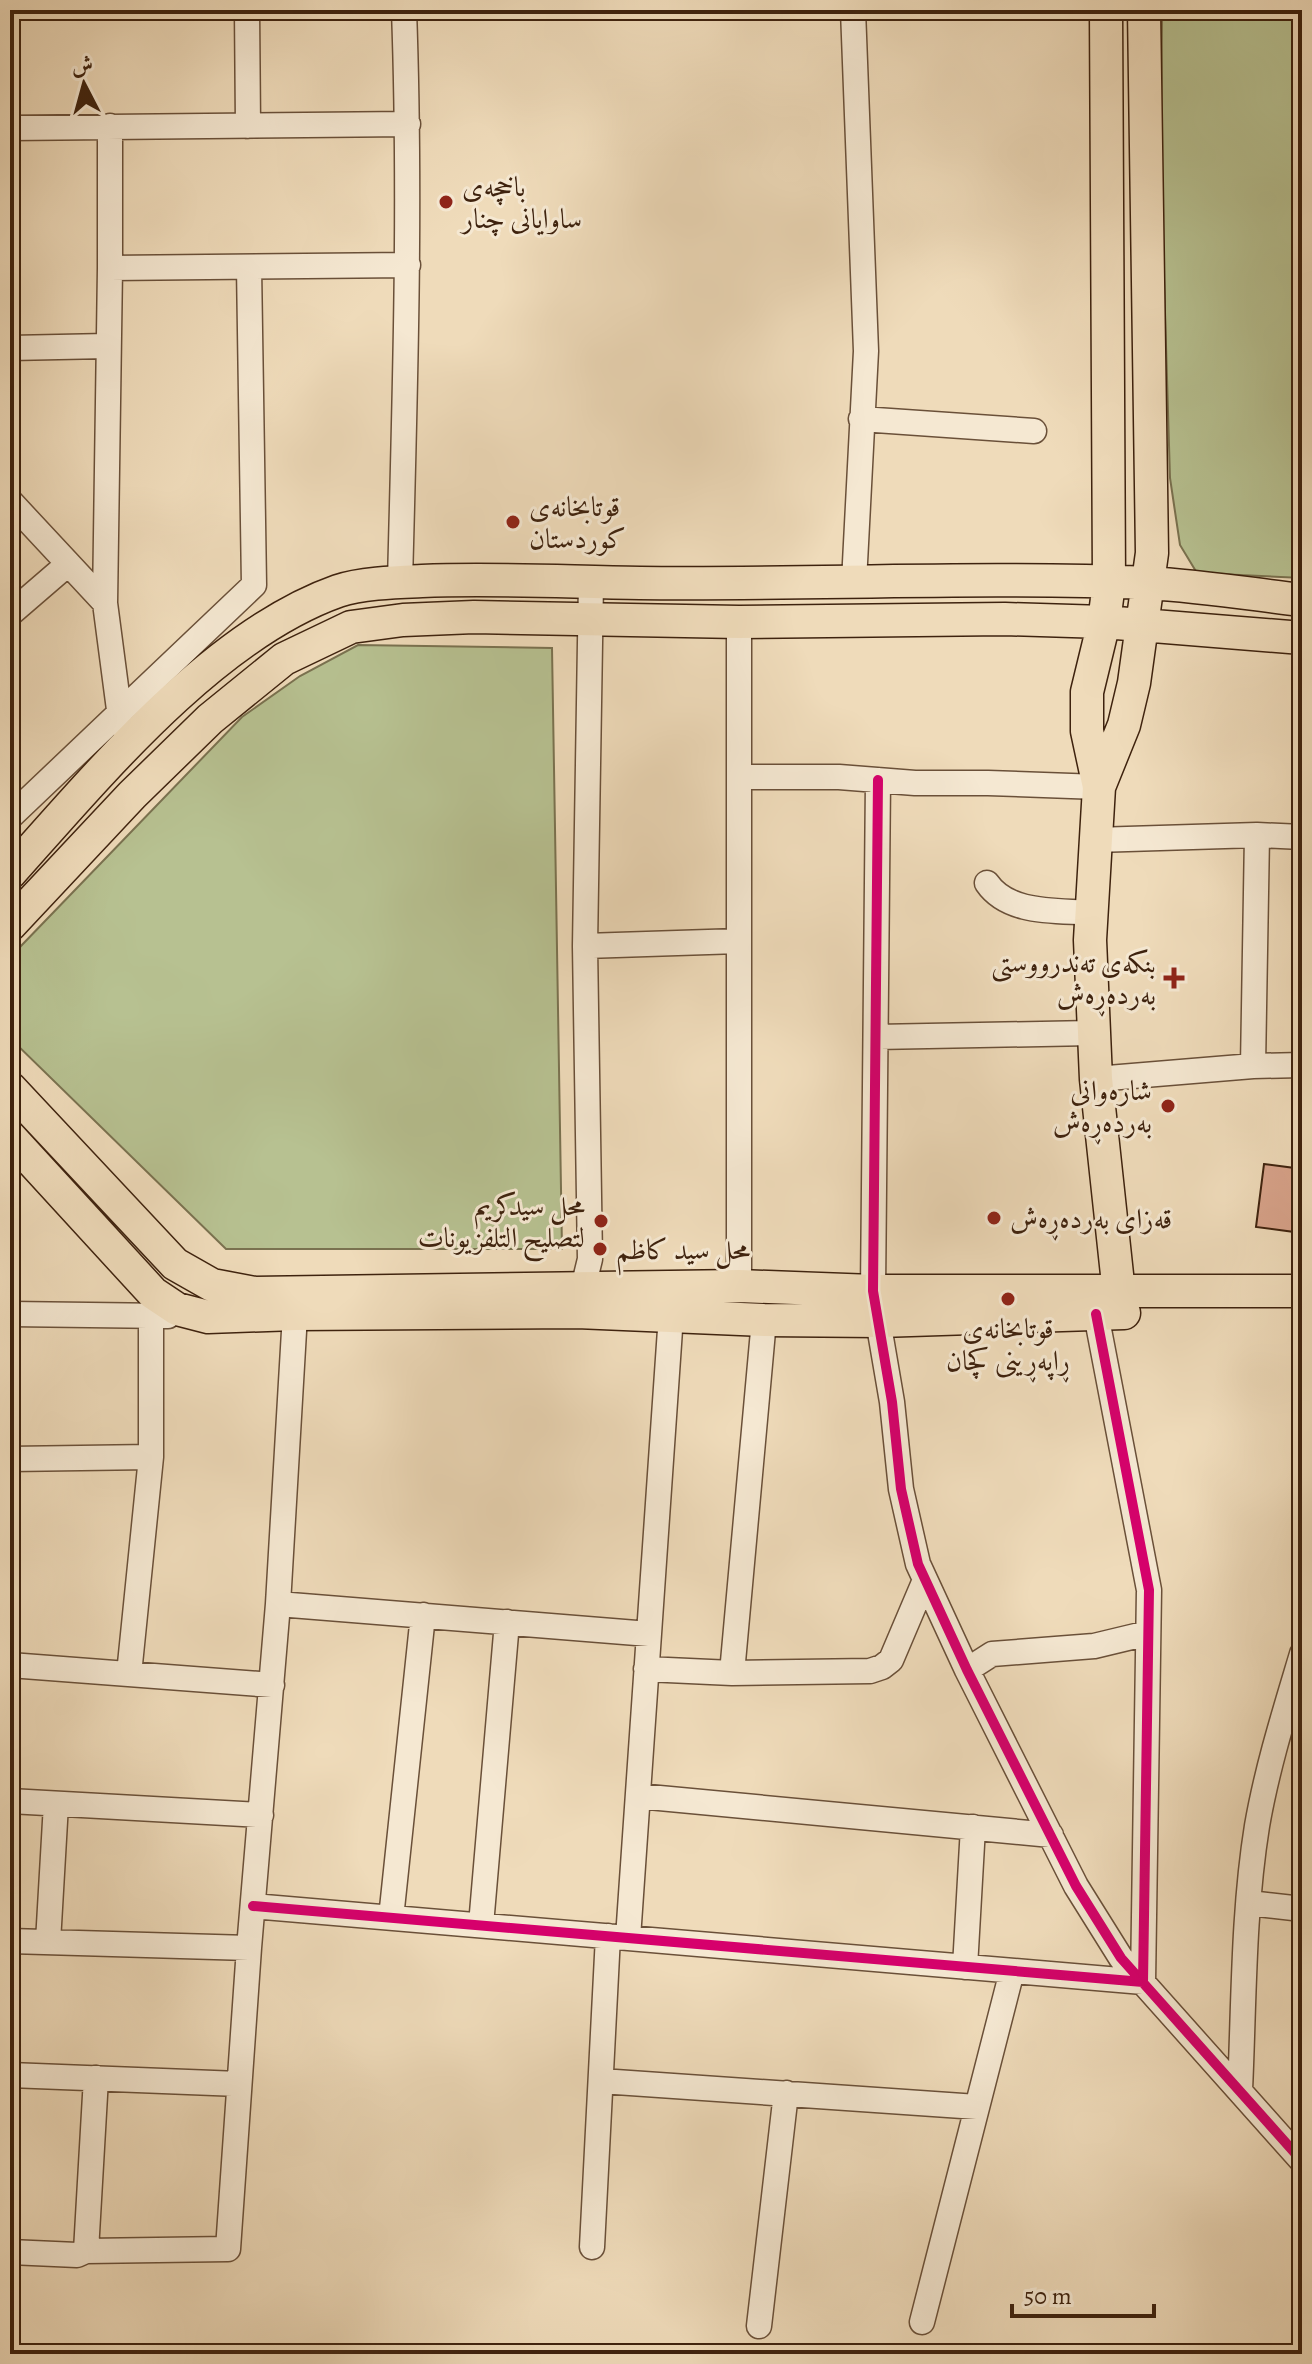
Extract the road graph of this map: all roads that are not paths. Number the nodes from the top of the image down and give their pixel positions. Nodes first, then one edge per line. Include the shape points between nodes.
1 (247, 10) edge
2 (404, 10) edge
3 (853, 10) edge
4 (1106, 10) edge
5 (1144, 10) edge
6 (408, 124) junction
7 (110, 126) junction
8 (248, 126) junction
9 (10, 128) edge
10 (408, 265) junction
11 (249, 267) junction
12 (110, 268) junction
13 (107, 346) junction
14 (10, 348) edge
15 (861, 419) junction
16 (1034, 431) dead end
17 (10, 501) edge
18 (68, 564) junction
19 (400, 582) junction
20 (591, 582) junction
21 (854, 582) junction
22 (1109, 583) junction
23 (1149, 583) junction
24 (1302, 600) edge
25 (105, 603) junction
26 (10, 614) edge
27 (591, 620) junction
28 (739, 622) junction
29 (1104, 622) junction
30 (1143, 625) junction
31 (1302, 638) edge
32 (119, 715) junction
33 (126, 747) junction
34 (739, 777) junction
35 (878, 780) junction
36 (1099, 787) junction
37 (10, 817) edge
38 (1257, 835) junction
39 (1302, 837) edge
40 (1095, 840) junction
41 (10, 873) edge
42 (987, 883) dead end
43 (1092, 913) junction
44 (10, 925) edge
45 (739, 941) junction
46 (585, 946) junction
47 (1092, 1033) junction
48 (876, 1037) junction
49 (1302, 1065) edge
50 (1253, 1066) junction
51 (1096, 1079) junction
52 (10, 1088) edge
53 (10, 1137) edge
54 (739, 1286) junction
55 (583, 1288) junction
56 (1302, 1291) edge
57 (1107, 1304) junction
58 (877, 1306) junction
59 (10, 1314) edge
60 (190, 1314) junction
61 (295, 1314) junction
62 (1302, 1314) edge
63 (671, 1315) junction
64 (151, 1317) junction
65 (764, 1320) junction
66 (151, 1457) junction
67 (10, 1459) edge
68 (925, 1580) junction
69 (278, 1604) junction
70 (423, 1615) junction
71 (507, 1622) junction
72 (1148, 1633) junction
73 (649, 1634) junction
74 (1302, 1654) edge
75 (10, 1665) edge
76 (646, 1669) junction
77 (967, 1670) junction
78 (732, 1673) junction
79 (129, 1674) junction
80 (272, 1685) junction
81 (638, 1796) junction
82 (10, 1801) edge
83 (56, 1804) junction
84 (261, 1815) junction
85 (973, 1827) junction
86 (1051, 1835) junction
87 (1249, 1903) junction
88 (253, 1906) junction
89 (1302, 1909) edge
90 (391, 1918) junction
91 (481, 1925) junction
92 (618, 1937) junction
93 (10, 1941) edge
94 (48, 1942) junction
95 (249, 1948) junction
96 (965, 1967) junction
97 (1012, 1971) junction
98 (1143, 1982) junction
99 (10, 2075) edge
100 (96, 2078) junction
101 (601, 2081) junction
102 (239, 2084) junction
103 (1240, 2090) junction
104 (786, 2093) junction
105 (977, 2107) junction
106 (1302, 2161) edge
107 (592, 2247) dead end
108 (86, 2251) junction
109 (10, 2252) edge
110 (922, 2322) dead end
111 (759, 2326) dead end

1 - 8 street
2 - 6 street
3 - 15 street via 866,351
4 - 22 main road
5 - 23 main road
6 - 8 street
6 - 10 street
7 - 8 street
7 - 9 street
7 - 12 street
10 - 11 street
10 - 19 street
11 - 12 street
11 - 32 street via 254,585
12 - 13 street
13 - 14 street
13 - 25 street
15 - 16 street
15 - 21 street
17 - 18 street
18 - 25 street
18 - 26 street
19 - 20 main road
19 - 33 main road via 340,590 263,627 185,690
20 - 21 main road
20 - 27 street
21 - 22 main road
22 - 23 main road
22 - 29 main road
23 - 24 main road
23 - 30 main road
25 - 32 street
27 - 28 main road
27 - 44 main road via 403,620 351,627 284,659 210,719 143,784
27 - 46 street
28 - 29 main road
28 - 34 street
29 - 30 main road
29 - 36 main road via 1087,692 1087,731
30 - 31 main road
30 - 36 main road via 1124,725
32 - 33 street
32 - 37 street
33 - 41 main road
34 - 35 street
34 - 45 street
35 - 36 street
35 - 48 street
36 - 40 main road
38 - 39 street
38 - 40 street
38 - 50 street
40 - 43 main road
42 - 43 street via 996,895 1021,906
43 - 47 main road
45 - 46 street
45 - 54 street
46 - 55 street via 590,1259
47 - 48 street
47 - 51 main road
48 - 58 street
49 - 50 street
50 - 51 street
51 - 57 main road
52 - 55 main road via 159,1249 212,1285 255,1293
53 - 60 main road via 153,1293
54 - 55 main road
54 - 58 main road
56 - 57 main road
57 - 58 main road
57 - 62 main road
57 - 72 street via 1149,1590
58 - 65 main road
58 - 68 street via 901,1489
59 - 64 street
60 - 61 main road
60 - 64 street
61 - 63 main road
61 - 69 street
63 - 65 main road
63 - 73 street
64 - 66 street
65 - 78 street
66 - 67 street
66 - 79 street
68 - 77 street
68 - 78 street via 891,1660 882,1667
69 - 70 street
69 - 80 street
70 - 71 street
70 - 90 street
71 - 73 street
71 - 91 street
72 - 77 street via 1094,1646 992,1654
72 - 98 street
73 - 76 street
74 - 87 street via 1264,1793
75 - 79 street
76 - 78 street
76 - 81 street
77 - 86 street
79 - 80 street
80 - 84 street
81 - 85 street
81 - 92 street
82 - 83 street
83 - 84 street
83 - 94 street
84 - 88 street
85 - 86 street
85 - 96 street
86 - 98 street via 1076,1886
87 - 89 street
87 - 103 street
88 - 90 street
88 - 95 street
90 - 91 street
91 - 92 street
92 - 96 street
92 - 101 street
93 - 94 street
94 - 95 street
95 - 102 street
96 - 97 street
97 - 98 street
97 - 105 street
98 - 103 street
99 - 100 street
100 - 102 street
100 - 108 street
101 - 104 street
101 - 107 street
102 - 108 street via 228,2249
103 - 106 street
104 - 105 street
104 - 111 street
105 - 110 street
108 - 109 street

